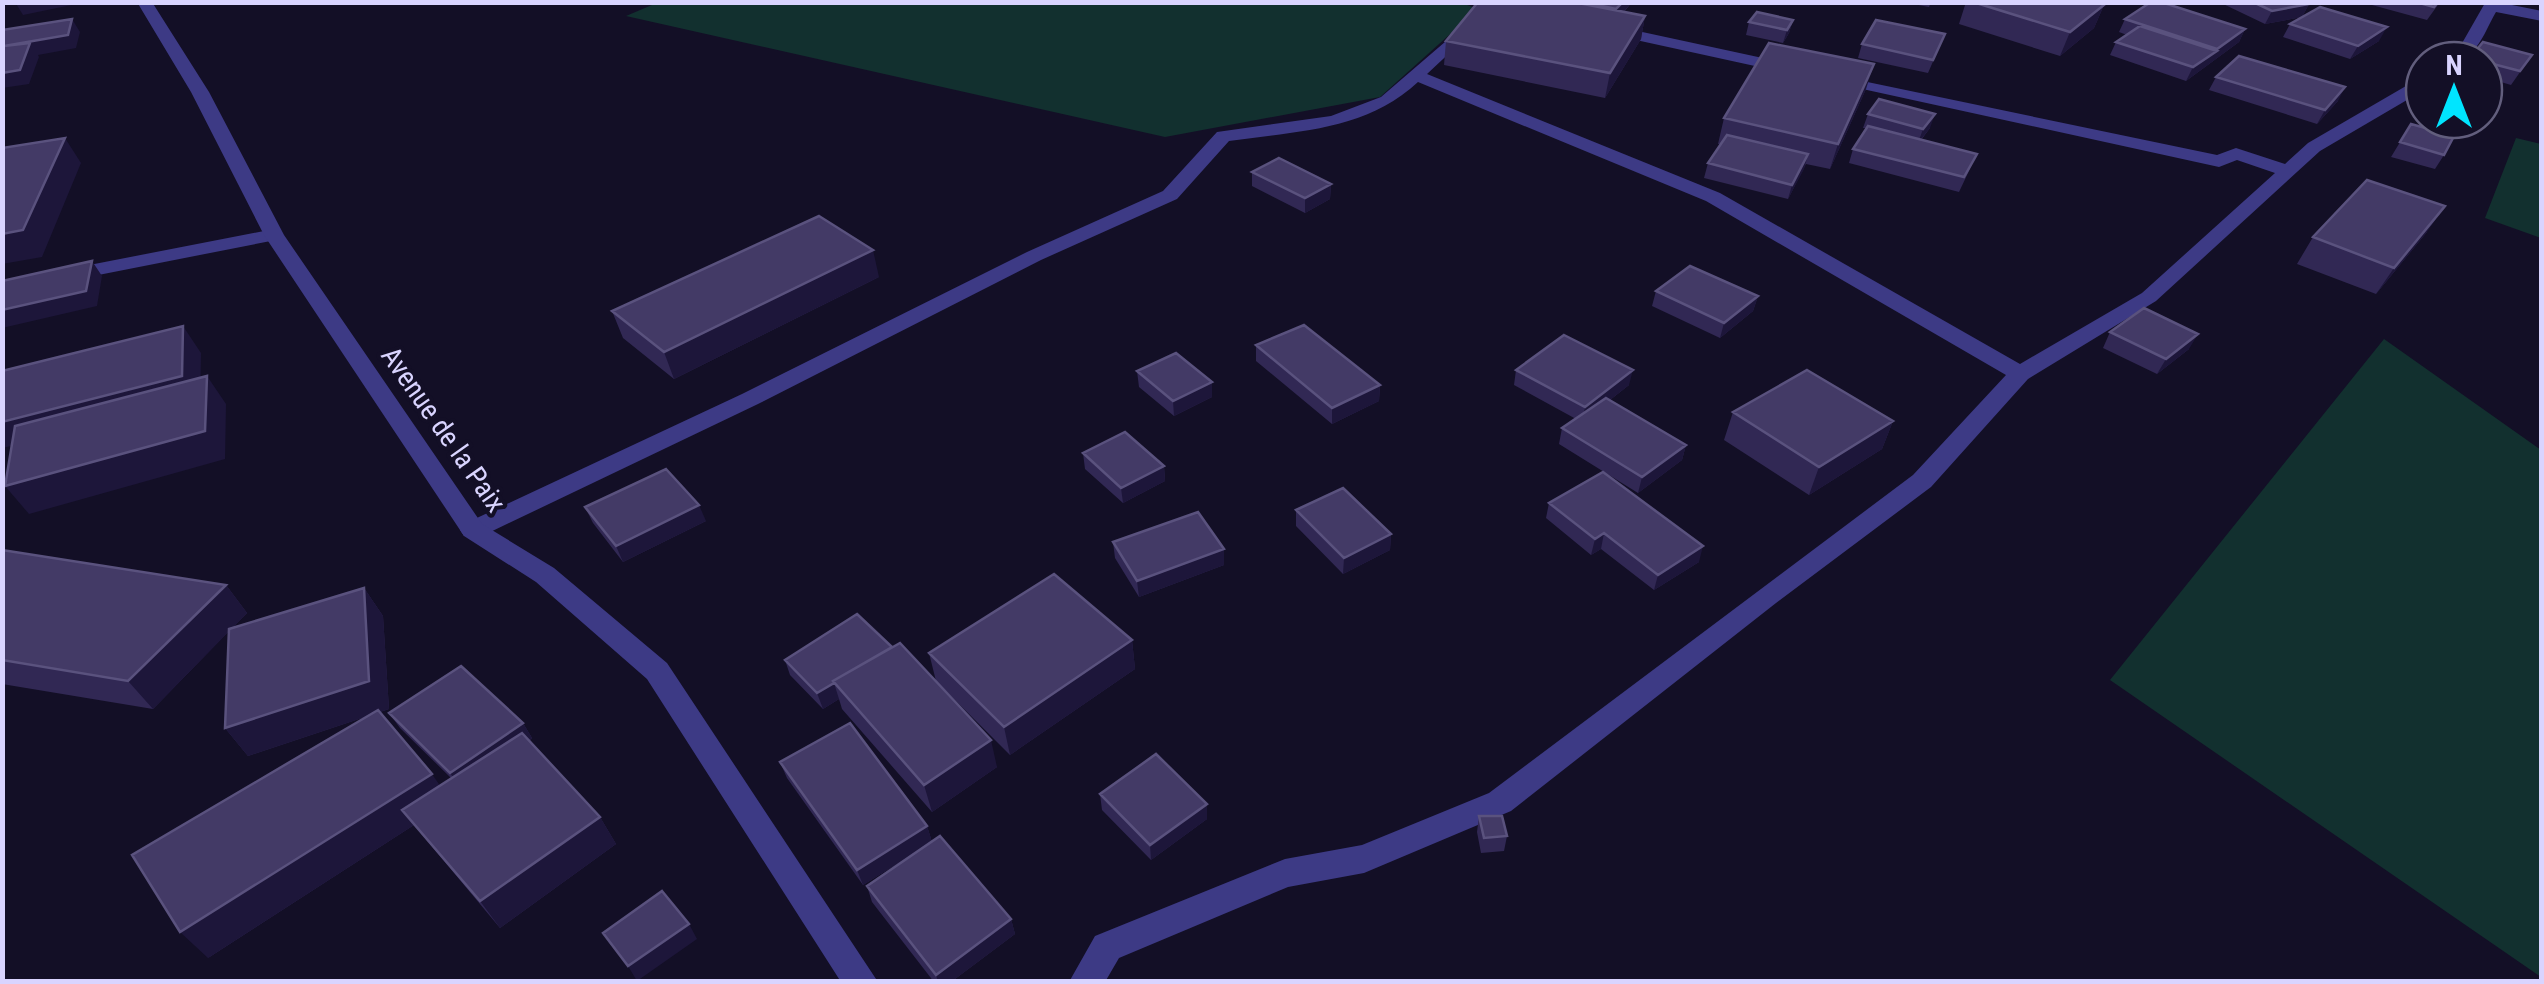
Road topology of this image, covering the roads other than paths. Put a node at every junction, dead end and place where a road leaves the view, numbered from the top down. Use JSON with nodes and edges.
{"nodes":[{"id":1,"x":144,"y":2,"type":"edge"},
{"id":2,"x":2483,"y":4,"type":"edge"},
{"id":3,"x":1478,"y":16,"type":"edge"},
{"id":4,"x":2542,"y":16,"type":"edge"},
{"id":5,"x":1586,"y":24,"type":"edge"},
{"id":6,"x":2471,"y":40,"type":"edge"},
{"id":7,"x":1418,"y":76,"type":"junction"},
{"id":8,"x":2404,"y":95,"type":"edge"},
{"id":9,"x":2285,"y":170,"type":"junction"},
{"id":10,"x":274,"y":235,"type":"junction"},
{"id":11,"x":2,"y":288,"type":"edge"},
{"id":12,"x":2020,"y":374,"type":"junction"},
{"id":13,"x":473,"y":530,"type":"junction"},
{"id":14,"x":862,"y":982,"type":"edge"},
{"id":15,"x":1086,"y":982,"type":"edge"}],
"edges":[{"from":1,"to":10,"type":"street","name":"Avenue de la Paix"},
{"from":2,"to":4,"type":"street"},
{"from":2,"to":6,"type":"street"},
{"from":3,"to":7,"type":"street"},
{"from":5,"to":9,"type":"street"},
{"from":7,"to":12,"type":"street"},
{"from":7,"to":13,"type":"street"},
{"from":8,"to":9,"type":"street"},
{"from":9,"to":12,"type":"street"},
{"from":10,"to":11,"type":"street"},
{"from":10,"to":13,"type":"street","name":"Avenue de la Paix"},
{"from":12,"to":15,"type":"street"},
{"from":13,"to":14,"type":"street","name":"Avenue de la Paix"}]}
